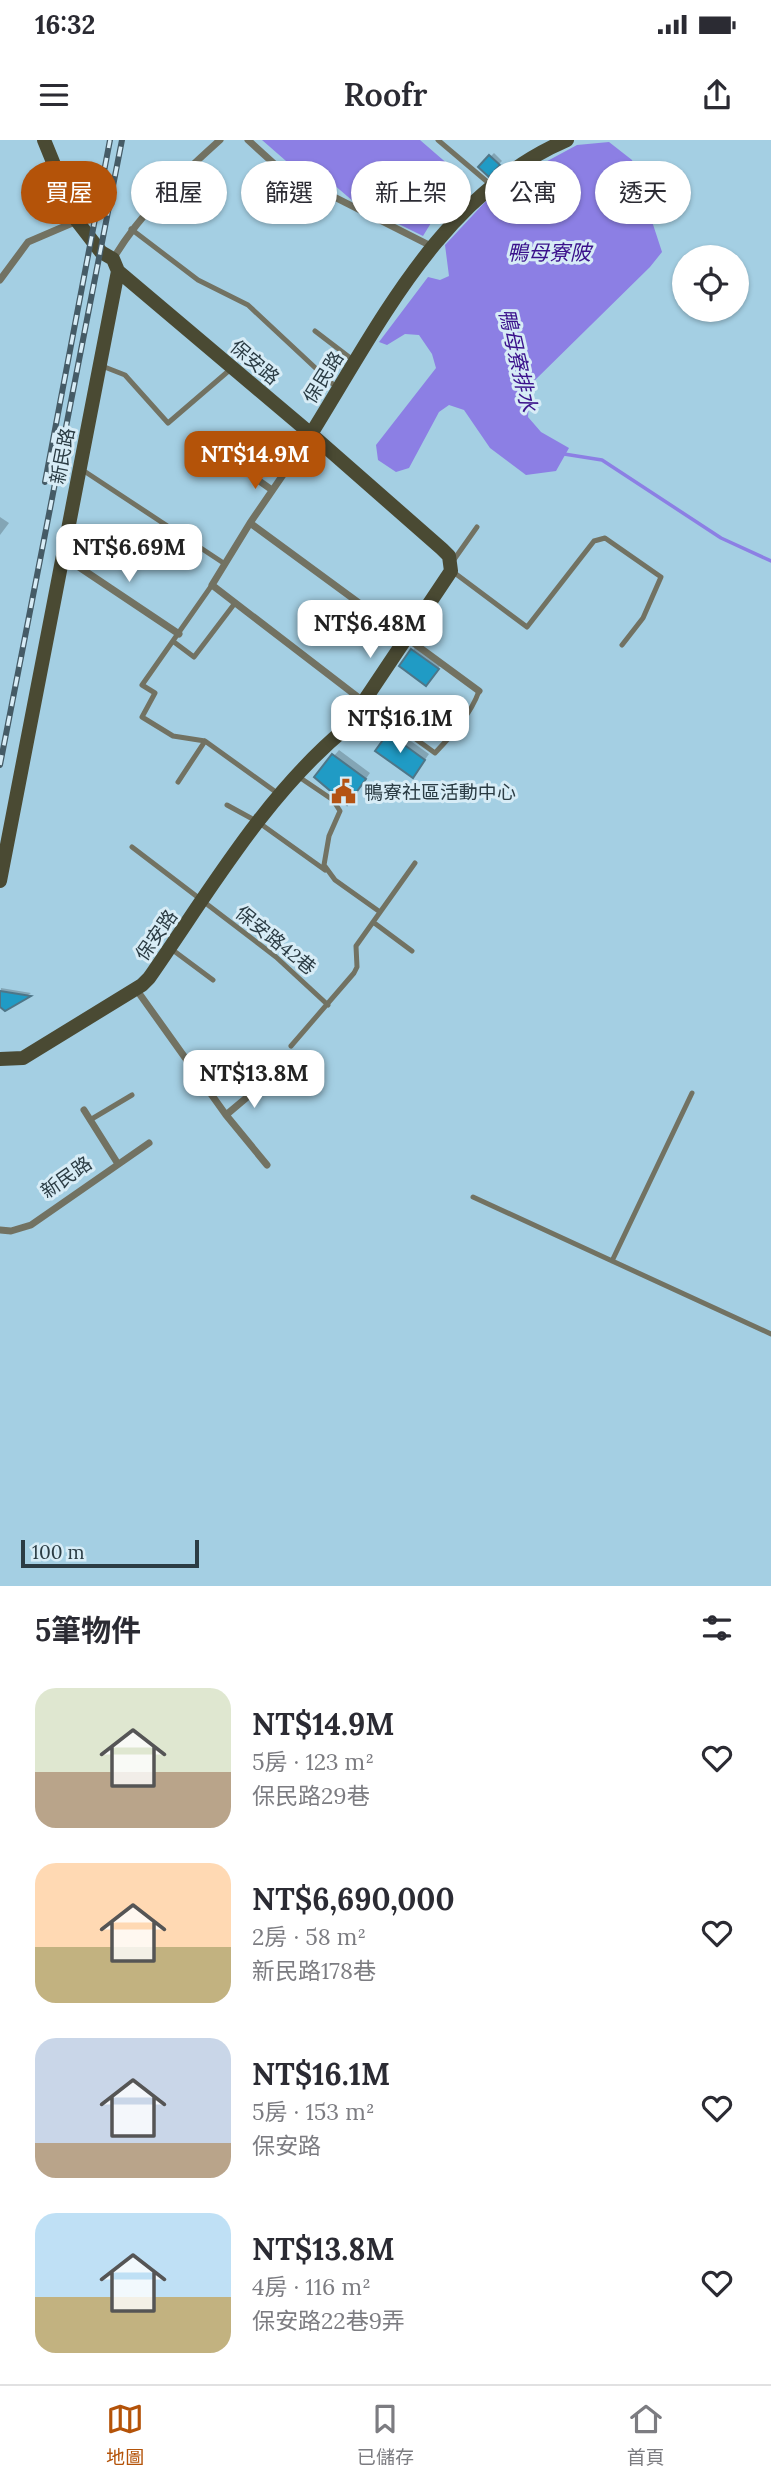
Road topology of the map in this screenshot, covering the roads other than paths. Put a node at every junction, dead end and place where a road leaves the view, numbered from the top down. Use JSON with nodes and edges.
{"nodes":[{"id":1,"x":44,"y":140,"type":"edge"},
{"id":2,"x":220,"y":140,"type":"edge"},
{"id":3,"x":248,"y":140,"type":"edge"},
{"id":4,"x":438,"y":140,"type":"edge"},
{"id":5,"x":567,"y":140,"type":"edge"},
{"id":6,"x":53,"y":161,"type":"edge"},
{"id":7,"x":525,"y":161,"type":"edge"},
{"id":8,"x":485,"y":180,"type":"edge"},
{"id":9,"x":485,"y":191,"type":"edge"},
{"id":10,"x":70,"y":224,"type":"edge"},
{"id":11,"x":79,"y":224,"type":"edge"},
{"id":12,"x":131,"y":229,"type":"junction"},
{"id":13,"x":433,"y":247,"type":"junction"},
{"id":14,"x":115,"y":265,"type":"junction"},
{"id":15,"x":0,"y":280,"type":"edge"},
{"id":16,"x":315,"y":331,"type":"dead end"},
{"id":17,"x":356,"y":361,"type":"junction"},
{"id":18,"x":100,"y":365,"type":"junction"},
{"id":19,"x":232,"y":368,"type":"junction"},
{"id":20,"x":338,"y":390,"type":"junction"},
{"id":21,"x":311,"y":434,"type":"junction"},
{"id":22,"x":196,"y":436,"type":"dead end"},
{"id":23,"x":80,"y":468,"type":"junction"},
{"id":24,"x":272,"y":490,"type":"junction"},
{"id":25,"x":250,"y":523,"type":"junction"},
{"id":26,"x":477,"y":527,"type":"dead end"},
{"id":27,"x":63,"y":556,"type":"junction"},
{"id":28,"x":225,"y":564,"type":"junction"},
{"id":29,"x":451,"y":567,"type":"junction"},
{"id":30,"x":212,"y":585,"type":"junction"},
{"id":31,"x":235,"y":603,"type":"junction"},
{"id":32,"x":179,"y":634,"type":"junction"},
{"id":33,"x":406,"y":638,"type":"junction"},
{"id":34,"x":174,"y":642,"type":"junction"},
{"id":35,"x":622,"y":645,"type":"dead end"},
{"id":36,"x":479,"y":691,"type":"joint"},
{"id":37,"x":363,"y":701,"type":"junction"},
{"id":38,"x":205,"y":741,"type":"junction"},
{"id":39,"x":298,"y":776,"type":"junction"},
{"id":40,"x":178,"y":782,"type":"dead end"},
{"id":41,"x":281,"y":796,"type":"junction"},
{"id":42,"x":227,"y":805,"type":"dead end"},
{"id":43,"x":258,"y":822,"type":"junction"},
{"id":44,"x":132,"y":847,"type":"dead end"},
{"id":45,"x":415,"y":863,"type":"dead end"},
{"id":46,"x":327,"y":872,"type":"junction"},
{"id":47,"x":0,"y":881,"type":"edge"},
{"id":48,"x":203,"y":901,"type":"junction"},
{"id":49,"x":380,"y":912,"type":"junction"},
{"id":50,"x":373,"y":922,"type":"junction"},
{"id":51,"x":170,"y":948,"type":"junction"},
{"id":52,"x":412,"y":951,"type":"dead end"},
{"id":53,"x":213,"y":980,"type":"dead end"},
{"id":54,"x":136,"y":989,"type":"junction"},
{"id":55,"x":328,"y":1005,"type":"junction"},
{"id":56,"x":292,"y":1046,"type":"dead end"},
{"id":57,"x":0,"y":1059,"type":"edge"},
{"id":58,"x":264,"y":1083,"type":"dead end"},
{"id":59,"x":692,"y":1093,"type":"dead end"},
{"id":60,"x":132,"y":1095,"type":"dead end"},
{"id":61,"x":83,"y":1110,"type":"dead end"},
{"id":62,"x":226,"y":1115,"type":"junction"},
{"id":63,"x":90,"y":1120,"type":"junction"},
{"id":64,"x":149,"y":1143,"type":"dead end"},
{"id":65,"x":118,"y":1164,"type":"junction"},
{"id":66,"x":267,"y":1165,"type":"dead end"},
{"id":67,"x":473,"y":1197,"type":"dead end"},
{"id":68,"x":0,"y":1230,"type":"edge"},
{"id":69,"x":612,"y":1261,"type":"junction"},
{"id":70,"x":771,"y":1334,"type":"edge"}],
"edges":[{"from":1,"to":6,"type":"street"},
{"from":2,"to":12,"type":"street"},
{"from":3,"to":13,"type":"street"},
{"from":4,"to":8,"type":"lane"},
{"from":5,"to":7,"type":"street","name":"保民路"},
{"from":9,"to":13,"type":"street","name":"保民路"},
{"from":10,"to":15,"type":"street"},
{"from":11,"to":14,"type":"street"},
{"from":12,"to":14,"type":"street"},
{"from":12,"to":20,"type":"lane"},
{"from":13,"to":17,"type":"street","name":"保民路"},
{"from":14,"to":18,"type":"street","name":"新民路"},
{"from":14,"to":19,"type":"street","name":"保安路"},
{"from":16,"to":17,"type":"lane"},
{"from":17,"to":20,"type":"street","name":"保民路"},
{"from":18,"to":19,"type":"lane"},
{"from":18,"to":23,"type":"street","name":"新民路"},
{"from":19,"to":21,"type":"street","name":"保安路"},
{"from":20,"to":21,"type":"street","name":"保民路"},
{"from":21,"to":24,"type":"street","name":"保民路"},
{"from":21,"to":29,"type":"street","name":"保安路"},
{"from":22,"to":24,"type":"street"},
{"from":23,"to":27,"type":"street","name":"新民路"},
{"from":23,"to":28,"type":"lane"},
{"from":24,"to":25,"type":"street","name":"保民路"},
{"from":25,"to":28,"type":"street","name":"保民路"},
{"from":25,"to":33,"type":"street"},
{"from":26,"to":29,"type":"lane"},
{"from":27,"to":32,"type":"street"},
{"from":27,"to":47,"type":"street","name":"新民路"},
{"from":28,"to":30,"type":"street"},
{"from":29,"to":33,"type":"street","name":"保安路"},
{"from":29,"to":35,"type":"lane","name":"保安路"},
{"from":30,"to":31,"type":"street"},
{"from":30,"to":32,"type":"lane"},
{"from":31,"to":34,"type":"lane"},
{"from":31,"to":37,"type":"street"},
{"from":32,"to":34,"type":"lane"},
{"from":33,"to":36,"type":"street"},
{"from":33,"to":37,"type":"street","name":"保安路"},
{"from":34,"to":38,"type":"lane"},
{"from":36,"to":37,"type":"lane"},
{"from":37,"to":39,"type":"street","name":"保安路"},
{"from":38,"to":40,"type":"lane"},
{"from":38,"to":41,"type":"lane"},
{"from":39,"to":41,"type":"street","name":"保安路"},
{"from":39,"to":46,"type":"lane"},
{"from":41,"to":43,"type":"street","name":"保安路"},
{"from":42,"to":43,"type":"lane"},
{"from":43,"to":46,"type":"lane"},
{"from":43,"to":48,"type":"street","name":"保安路"},
{"from":44,"to":48,"type":"lane","name":"保安路42巷"},
{"from":45,"to":49,"type":"lane"},
{"from":46,"to":49,"type":"lane"},
{"from":48,"to":51,"type":"street","name":"保安路"},
{"from":48,"to":55,"type":"lane","name":"保安路42巷"},
{"from":49,"to":50,"type":"lane"},
{"from":50,"to":52,"type":"lane"},
{"from":50,"to":55,"type":"lane"},
{"from":51,"to":53,"type":"lane"},
{"from":51,"to":54,"type":"street","name":"保安路"},
{"from":54,"to":57,"type":"street","name":"保安路"},
{"from":54,"to":62,"type":"street"},
{"from":55,"to":56,"type":"lane"},
{"from":58,"to":62,"type":"street"},
{"from":59,"to":69,"type":"lane"},
{"from":60,"to":63,"type":"lane"},
{"from":61,"to":63,"type":"street"},
{"from":62,"to":66,"type":"street"},
{"from":63,"to":65,"type":"street"},
{"from":64,"to":65,"type":"street","name":"新民路"},
{"from":65,"to":68,"type":"street","name":"新民路"},
{"from":67,"to":69,"type":"lane"},
{"from":69,"to":70,"type":"lane"}]}
